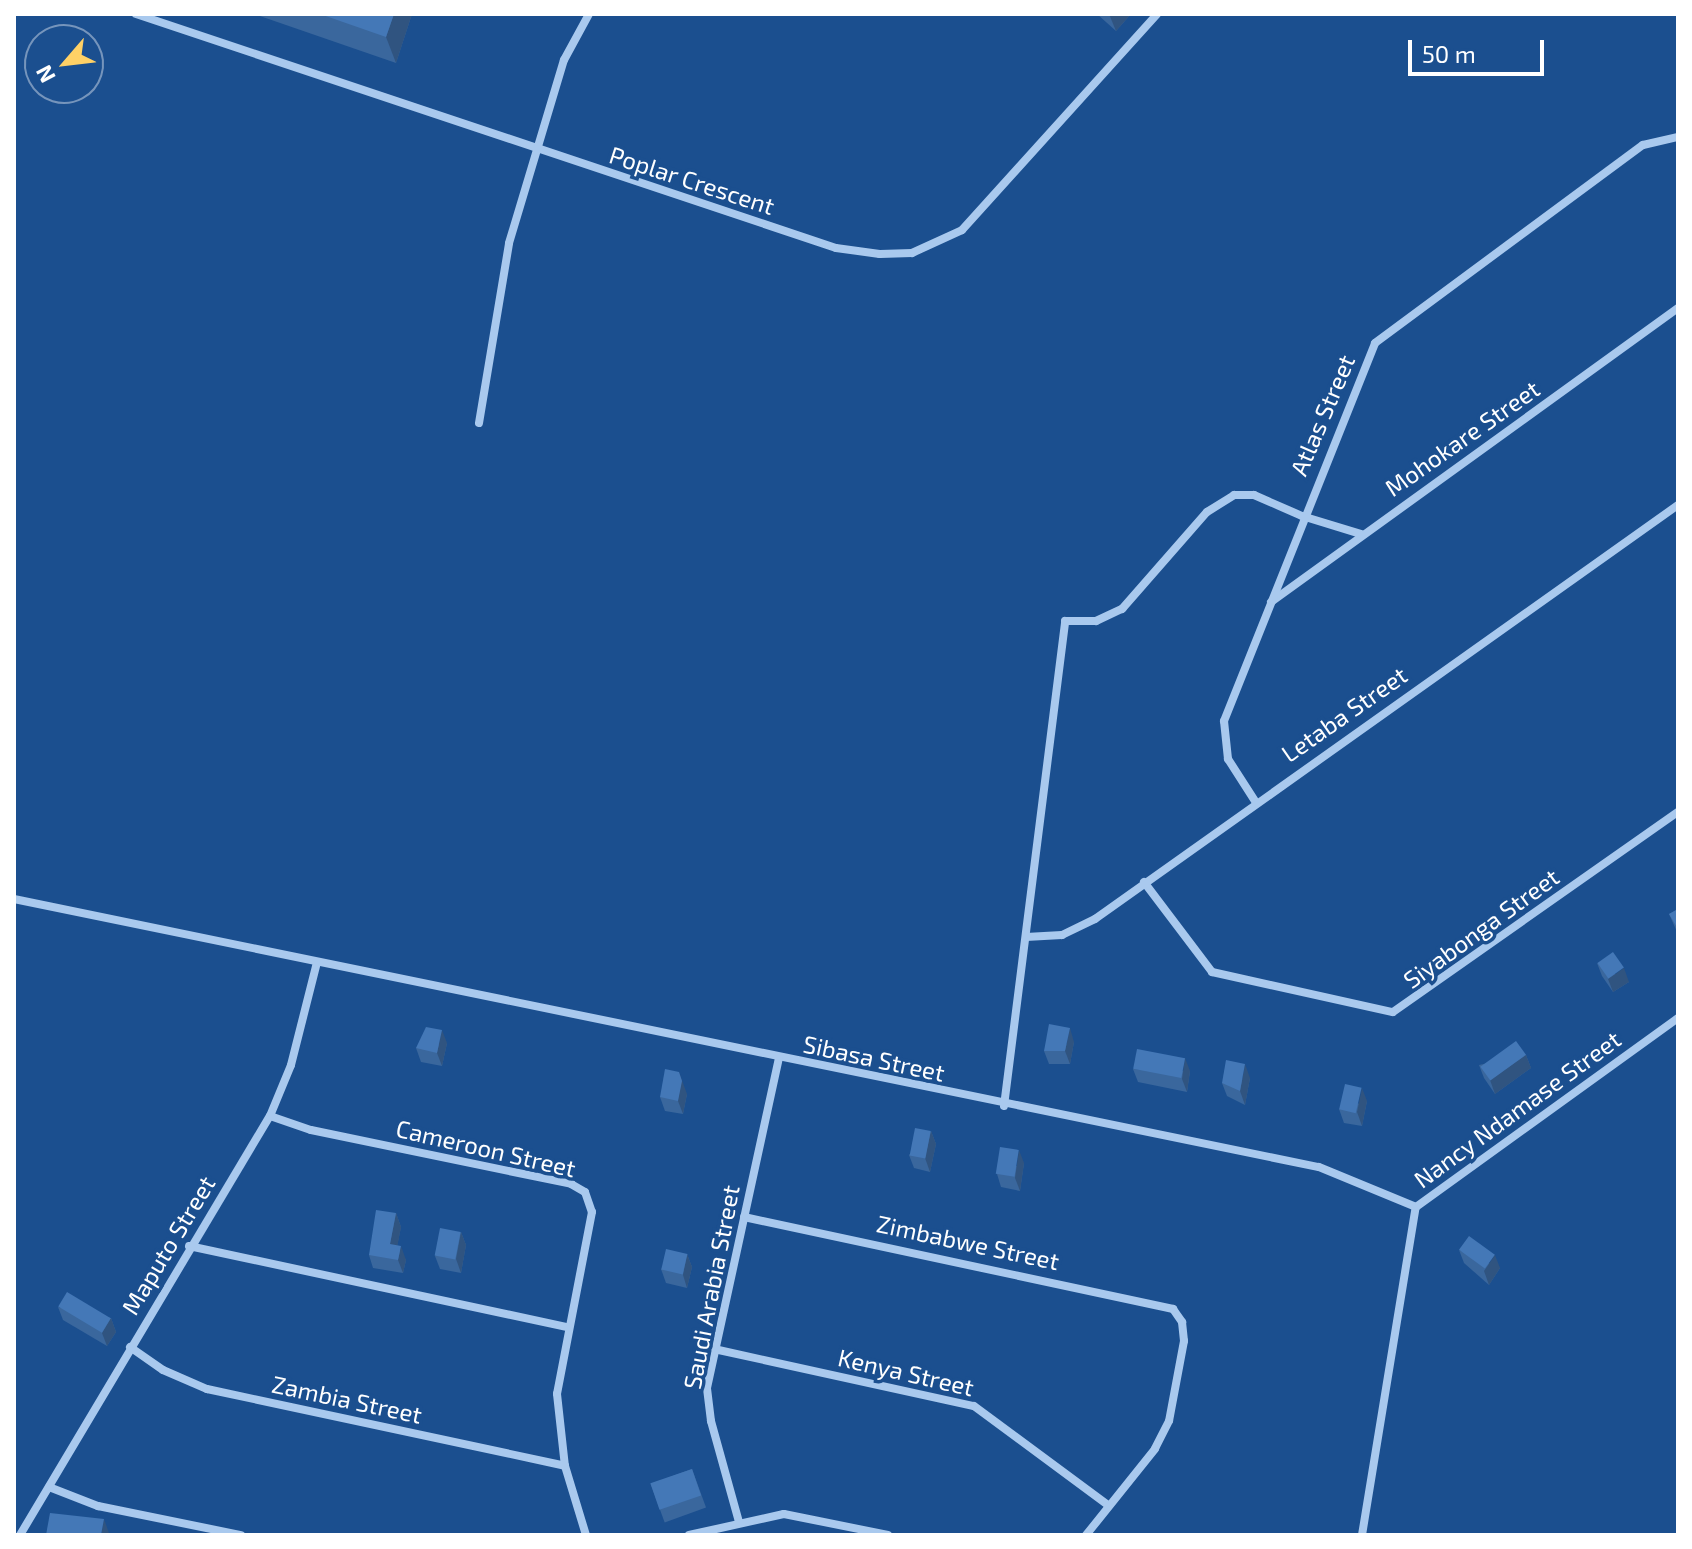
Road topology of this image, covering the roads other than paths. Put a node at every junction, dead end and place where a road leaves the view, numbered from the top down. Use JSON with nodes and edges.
{"nodes":[{"id":1,"x":136,"y":14,"type":"edge"},
{"id":2,"x":589,"y":14,"type":"edge"},
{"id":3,"x":1157,"y":14,"type":"edge"},
{"id":4,"x":1678,"y":137,"type":"edge"},
{"id":5,"x":534,"y":149,"type":"junction"},
{"id":6,"x":1678,"y":308,"type":"edge"},
{"id":7,"x":479,"y":423,"type":"dead end"},
{"id":8,"x":1678,"y":505,"type":"edge"},
{"id":9,"x":1302,"y":516,"type":"junction"},
{"id":10,"x":1361,"y":534,"type":"junction"},
{"id":11,"x":1271,"y":602,"type":"junction"},
{"id":12,"x":1255,"y":801,"type":"junction"},
{"id":13,"x":1678,"y":812,"type":"edge"},
{"id":14,"x":1144,"y":882,"type":"junction"},
{"id":15,"x":14,"y":899,"type":"edge"},
{"id":16,"x":1026,"y":937,"type":"junction"},
{"id":17,"x":317,"y":962,"type":"junction"},
{"id":18,"x":1678,"y":1018,"type":"edge"},
{"id":19,"x":779,"y":1058,"type":"junction"},
{"id":20,"x":1004,"y":1106,"type":"junction"},
{"id":21,"x":270,"y":1116,"type":"junction"},
{"id":22,"x":1416,"y":1207,"type":"junction"},
{"id":23,"x":744,"y":1217,"type":"junction"},
{"id":24,"x":189,"y":1246,"type":"junction"},
{"id":25,"x":568,"y":1327,"type":"junction"},
{"id":26,"x":130,"y":1347,"type":"junction"},
{"id":27,"x":714,"y":1349,"type":"junction"},
{"id":28,"x":565,"y":1466,"type":"junction"},
{"id":29,"x":49,"y":1487,"type":"junction"},
{"id":30,"x":1108,"y":1505,"type":"junction"},
{"id":31,"x":739,"y":1522,"type":"junction"},
{"id":32,"x":20,"y":1535,"type":"edge"},
{"id":33,"x":241,"y":1535,"type":"edge"},
{"id":34,"x":586,"y":1535,"type":"edge"},
{"id":35,"x":689,"y":1535,"type":"edge"},
{"id":36,"x":888,"y":1535,"type":"edge"},
{"id":37,"x":1086,"y":1535,"type":"edge"},
{"id":38,"x":1362,"y":1535,"type":"edge"}],
"edges":[{"from":1,"to":5,"type":"street","name":"Poplar Crescent"},
{"from":2,"to":5,"type":"street"},
{"from":3,"to":5,"type":"street","name":"Poplar Crescent"},
{"from":4,"to":9,"type":"street","name":"Atlas Street"},
{"from":5,"to":7,"type":"street"},
{"from":6,"to":10,"type":"street","name":"Mohokare Street"},
{"from":8,"to":12,"type":"street","name":"Letaba Street"},
{"from":9,"to":10,"type":"street"},
{"from":9,"to":11,"type":"street","name":"Atlas Street"},
{"from":9,"to":16,"type":"street"},
{"from":10,"to":11,"type":"street","name":"Mohokare Street"},
{"from":11,"to":12,"type":"street","name":"Atlas Street"},
{"from":12,"to":14,"type":"street","name":"Letaba Street"},
{"from":13,"to":14,"type":"street","name":"Siyabonga Street"},
{"from":14,"to":16,"type":"street","name":"Letaba Street"},
{"from":15,"to":17,"type":"street","name":"Sibasa Street"},
{"from":16,"to":20,"type":"street"},
{"from":17,"to":19,"type":"street","name":"Sibasa Street"},
{"from":17,"to":21,"type":"street","name":"Maputo Street"},
{"from":18,"to":22,"type":"street","name":"Nancy Ndamase Street"},
{"from":19,"to":20,"type":"street","name":"Sibasa Street"},
{"from":19,"to":23,"type":"street","name":"Saudi Arabia Street"},
{"from":20,"to":22,"type":"street","name":"Sibasa Street"},
{"from":21,"to":24,"type":"street","name":"Maputo Street"},
{"from":21,"to":25,"type":"street","name":"Cameroon Street"},
{"from":22,"to":38,"type":"street","name":"Nancy Ndamase Street"},
{"from":23,"to":27,"type":"street","name":"Saudi Arabia Street"},
{"from":23,"to":30,"type":"street","name":"Zimbabwe Street"},
{"from":24,"to":25,"type":"street"},
{"from":24,"to":26,"type":"street","name":"Maputo Street"},
{"from":25,"to":28,"type":"street","name":"Cameroon Street"},
{"from":26,"to":28,"type":"street","name":"Zambia Street"},
{"from":26,"to":29,"type":"street","name":"Maputo Street"},
{"from":27,"to":30,"type":"street","name":"Kenya Street"},
{"from":27,"to":31,"type":"street","name":"Saudi Arabia Street"},
{"from":28,"to":34,"type":"street","name":"Cameroon Street"},
{"from":29,"to":32,"type":"street","name":"Maputo Street"},
{"from":29,"to":33,"type":"street"},
{"from":30,"to":37,"type":"street"},
{"from":31,"to":35,"type":"street"},
{"from":31,"to":36,"type":"street"}]}
